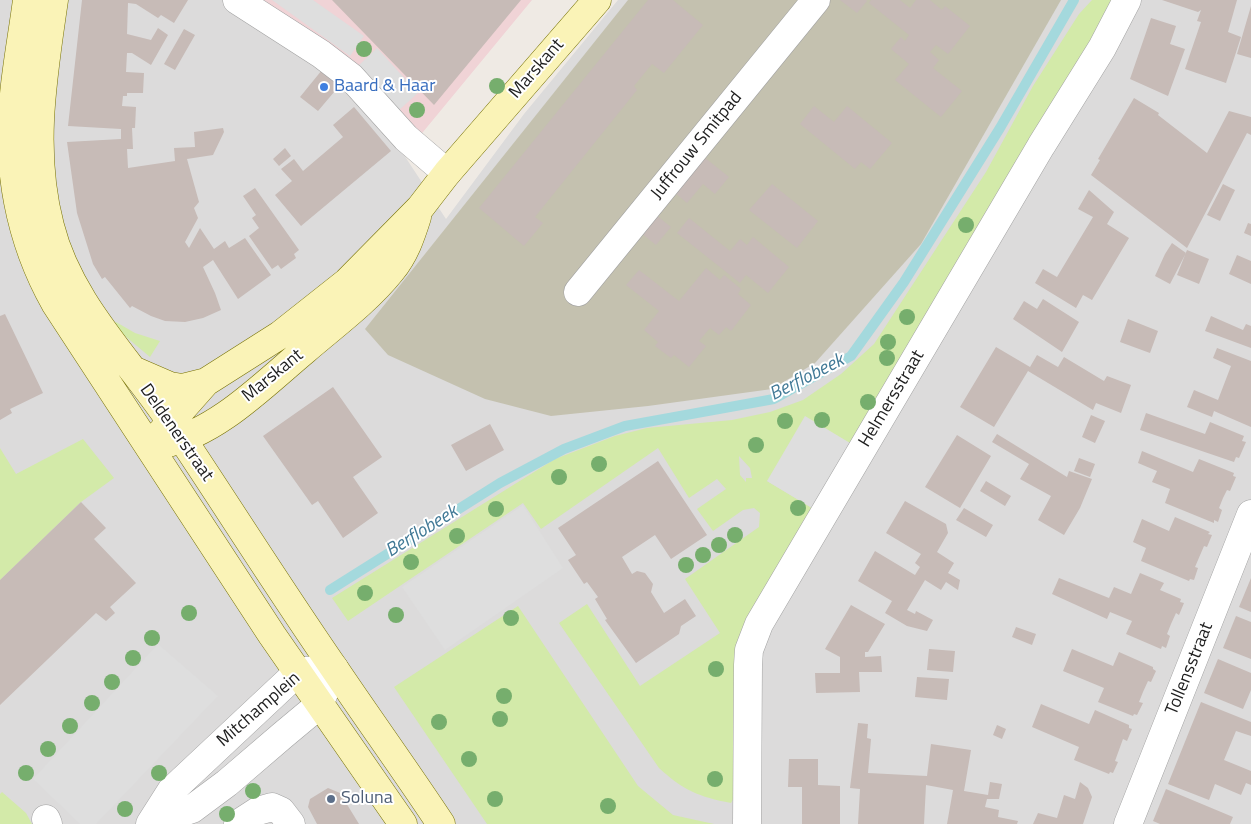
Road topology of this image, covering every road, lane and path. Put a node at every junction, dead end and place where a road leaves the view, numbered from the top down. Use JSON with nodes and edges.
{"nodes":[{"id":1,"x":27,"y":0,"type":"edge"},
{"id":2,"x":54,"y":0,"type":"edge"},
{"id":3,"x":237,"y":0,"type":"edge"},
{"id":4,"x":597,"y":0,"type":"edge"},
{"id":5,"x":816,"y":0,"type":"edge"},
{"id":6,"x":1127,"y":0,"type":"edge"},
{"id":7,"x":6,"y":162,"type":"edge"},
{"id":8,"x":447,"y":173,"type":"junction"},
{"id":9,"x":420,"y":208,"type":"junction"},
{"id":10,"x":578,"y":292,"type":"dead end"},
{"id":11,"x":132,"y":370,"type":"junction"},
{"id":12,"x":206,"y":382,"type":"junction"},
{"id":13,"x":176,"y":430,"type":"junction"},
{"id":14,"x":151,"y":447,"type":"junction"},
{"id":15,"x":1251,"y":514,"type":"edge"},
{"id":16,"x":334,"y":668,"type":"junction"},
{"id":17,"x":298,"y":672,"type":"junction"},
{"id":18,"x":319,"y":704,"type":"junction"},
{"id":19,"x":150,"y":824,"type":"edge"},
{"id":20,"x":238,"y":824,"type":"edge"},
{"id":21,"x":292,"y":824,"type":"edge"},
{"id":22,"x":403,"y":824,"type":"edge"},
{"id":23,"x":441,"y":824,"type":"edge"},
{"id":24,"x":747,"y":824,"type":"edge"},
{"id":25,"x":1128,"y":824,"type":"edge"}],
"edges":[{"from":1,"to":7,"type":"main road","name":"Deldenerstraat"},
{"from":2,"to":11,"type":"main road","name":"Deldenerstraat"},
{"from":3,"to":8,"type":"street"},
{"from":4,"to":8,"type":"main road","name":"Marskant"},
{"from":5,"to":10,"type":"street","name":"Juffrouw Smitpad"},
{"from":6,"to":24,"type":"street","name":"Helmersstraat"},
{"from":7,"to":14,"type":"main road","name":"Deldenerstraat"},
{"from":8,"to":9,"type":"main road","name":"Marskant"},
{"from":9,"to":12,"type":"main road","name":"Marskant"},
{"from":9,"to":13,"type":"main road","name":"Marskant"},
{"from":11,"to":12,"type":"main road","name":"Marskant"},
{"from":11,"to":13,"type":"main road","name":"Deldenerstraat"},
{"from":12,"to":13,"type":"main road","name":"Marskant"},
{"from":13,"to":14,"type":"main road","name":"Marskant"},
{"from":13,"to":16,"type":"main road","name":"Deldenerstraat"},
{"from":14,"to":17,"type":"main road","name":"Deldenerstraat"},
{"from":15,"to":25,"type":"street","name":"Tollensstraat"},
{"from":16,"to":17,"type":"street","name":"Mitchamplein"},
{"from":16,"to":18,"type":"street","name":"Mitchamplein"},
{"from":16,"to":23,"type":"main road","name":"Deldenerstraat"},
{"from":17,"to":18,"type":"main road","name":"Deldenerstraat"},
{"from":17,"to":19,"type":"street","name":"Mitchamplein"},
{"from":18,"to":19,"type":"street","name":"Mitchamplein"},
{"from":18,"to":22,"type":"main road","name":"Deldenerstraat"},
{"from":20,"to":21,"type":"street"}]}
